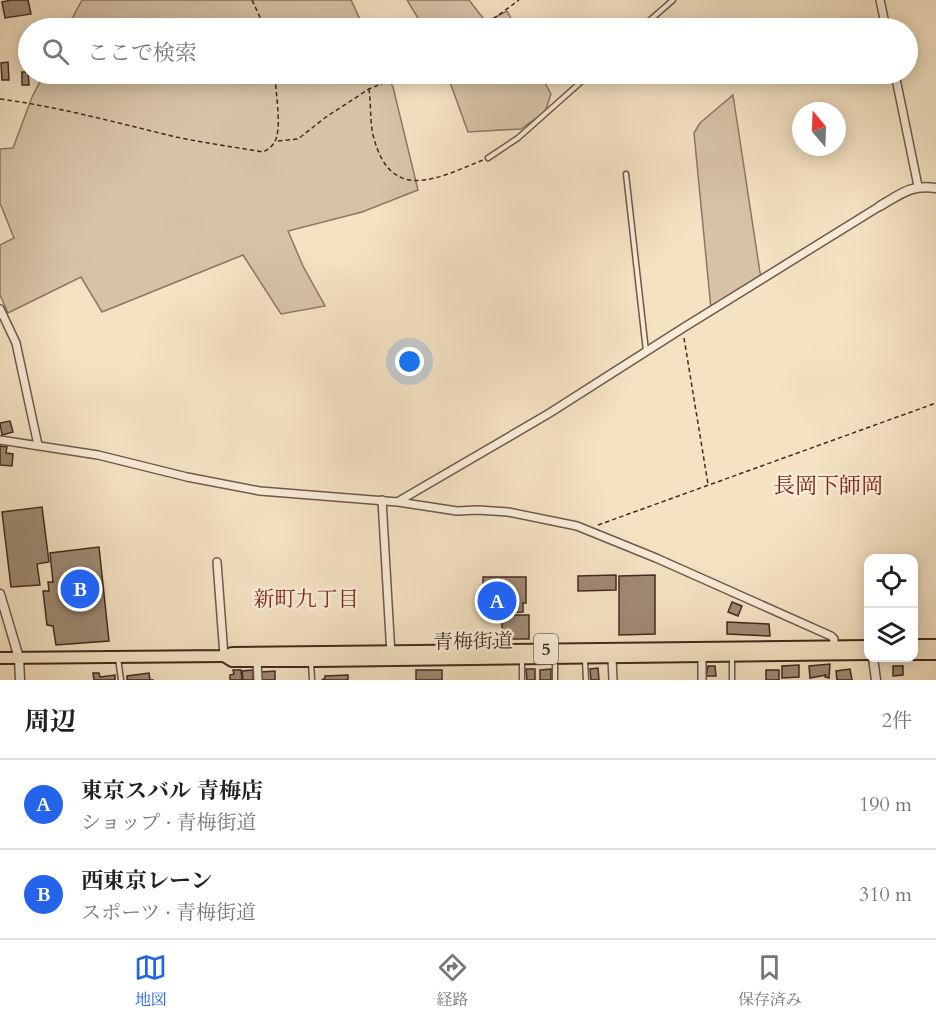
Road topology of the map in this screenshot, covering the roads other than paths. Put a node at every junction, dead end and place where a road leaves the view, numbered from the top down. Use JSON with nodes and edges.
{"nodes":[{"id":1,"x":672,"y":0,"type":"edge"},
{"id":2,"x":880,"y":0,"type":"edge"},
{"id":3,"x":651,"y":18,"type":"edge"},
{"id":4,"x":884,"y":18,"type":"edge"},
{"id":5,"x":579,"y":84,"type":"edge"},
{"id":6,"x":897,"y":84,"type":"edge"},
{"id":7,"x":488,"y":158,"type":"road end"},
{"id":8,"x":626,"y":174,"type":"dead end"},
{"id":9,"x":918,"y":186,"type":"junction"},
{"id":10,"x":936,"y":188,"type":"edge"},
{"id":11,"x":880,"y":206,"type":"joint"},
{"id":12,"x":0,"y":309,"type":"edge"},
{"id":13,"x":646,"y":352,"type":"junction"},
{"id":14,"x":0,"y":440,"type":"edge"},
{"id":15,"x":38,"y":445,"type":"junction"},
{"id":16,"x":382,"y":500,"type":"junction"},
{"id":17,"x":398,"y":502,"type":"junction"},
{"id":18,"x":217,"y":562,"type":"dead end"},
{"id":19,"x":0,"y":594,"type":"edge"},
{"id":20,"x":918,"y":645,"type":"edge"},
{"id":21,"x":936,"y":645,"type":"edge"},
{"id":22,"x":864,"y":647,"type":"edge"},
{"id":23,"x":834,"y":651,"type":"junction"},
{"id":24,"x":864,"y":654,"type":"edge"},
{"id":25,"x":918,"y":654,"type":"edge"},
{"id":26,"x":936,"y":654,"type":"edge"},
{"id":27,"x":224,"y":656,"type":"junction"},
{"id":28,"x":391,"y":656,"type":"junction"},
{"id":29,"x":118,"y":657,"type":"junction"},
{"id":30,"x":702,"y":657,"type":"junction"},
{"id":31,"x":732,"y":657,"type":"junction"},
{"id":32,"x":0,"y":658,"type":"edge"},
{"id":33,"x":19,"y":658,"type":"junction"},
{"id":34,"x":555,"y":658,"type":"junction"},
{"id":35,"x":585,"y":658,"type":"junction"},
{"id":36,"x":612,"y":658,"type":"junction"},
{"id":37,"x":522,"y":659,"type":"junction"},
{"id":38,"x":257,"y":661,"type":"junction"},
{"id":39,"x":311,"y":661,"type":"junction"},
{"id":40,"x":874,"y":662,"type":"edge"},
{"id":41,"x":20,"y":680,"type":"edge"},
{"id":42,"x":121,"y":680,"type":"edge"},
{"id":43,"x":258,"y":680,"type":"edge"},
{"id":44,"x":312,"y":680,"type":"edge"},
{"id":45,"x":522,"y":680,"type":"edge"},
{"id":46,"x":555,"y":680,"type":"edge"},
{"id":47,"x":586,"y":680,"type":"edge"},
{"id":48,"x":613,"y":680,"type":"edge"},
{"id":49,"x":702,"y":680,"type":"edge"},
{"id":50,"x":732,"y":680,"type":"edge"},
{"id":51,"x":876,"y":680,"type":"edge"}],
"edges":[{"from":1,"to":3,"type":"lane"},
{"from":2,"to":4,"type":"street"},
{"from":5,"to":7,"type":"lane"},
{"from":6,"to":9,"type":"street"},
{"from":8,"to":13,"type":"lane"},
{"from":9,"to":10,"type":"street"},
{"from":9,"to":11,"type":"street"},
{"from":11,"to":13,"type":"street"},
{"from":12,"to":15,"type":"street"},
{"from":13,"to":17,"type":"street"},
{"from":14,"to":15,"type":"street"},
{"from":15,"to":16,"type":"street"},
{"from":16,"to":17,"type":"street"},
{"from":16,"to":28,"type":"street"},
{"from":17,"to":23,"type":"street"},
{"from":18,"to":27,"type":"street"},
{"from":19,"to":33,"type":"street"},
{"from":20,"to":21,"type":"main road"},
{"from":22,"to":23,"type":"main road","name":"青梅街道","number":"5"},
{"from":23,"to":24,"type":"main road","name":"青梅街道","number":"5"},
{"from":23,"to":28,"type":"main road","name":"青梅街道","number":"5"},
{"from":23,"to":31,"type":"main road","name":"青梅街道","number":"5"},
{"from":25,"to":26,"type":"main road"},
{"from":27,"to":28,"type":"main road","name":"青梅街道","number":"5"},
{"from":27,"to":29,"type":"main road","name":"青梅街道","number":"5"},
{"from":27,"to":38,"type":"main road","name":"青梅街道","number":"5"},
{"from":28,"to":37,"type":"main road","name":"青梅街道","number":"5"},
{"from":28,"to":39,"type":"main road","name":"青梅街道","number":"5"},
{"from":29,"to":33,"type":"main road","name":"青梅街道","number":"5"},
{"from":29,"to":42,"type":"lane"},
{"from":30,"to":31,"type":"main road","name":"青梅街道","number":"5"},
{"from":30,"to":36,"type":"main road","name":"青梅街道","number":"5"},
{"from":30,"to":49,"type":"street"},
{"from":31,"to":50,"type":"lane"},
{"from":32,"to":33,"type":"main road","name":"青梅街道","number":"5"},
{"from":33,"to":41,"type":"street"},
{"from":34,"to":35,"type":"main road","name":"青梅街道","number":"5"},
{"from":34,"to":37,"type":"main road","name":"青梅街道","number":"5"},
{"from":34,"to":46,"type":"lane"},
{"from":35,"to":36,"type":"main road","name":"青梅街道","number":"5"},
{"from":35,"to":47,"type":"lane"},
{"from":36,"to":48,"type":"street"},
{"from":37,"to":45,"type":"lane"},
{"from":38,"to":39,"type":"main road","name":"青梅街道","number":"5"},
{"from":38,"to":43,"type":"street"},
{"from":39,"to":44,"type":"lane"},
{"from":40,"to":51,"type":"street"}]}
